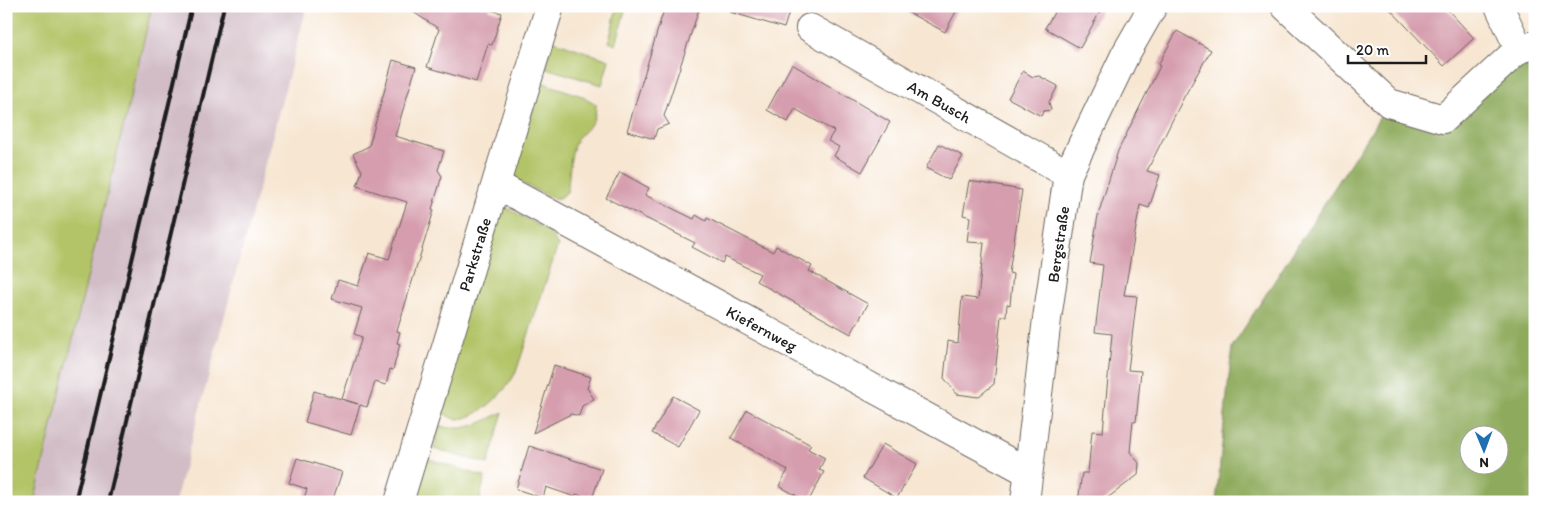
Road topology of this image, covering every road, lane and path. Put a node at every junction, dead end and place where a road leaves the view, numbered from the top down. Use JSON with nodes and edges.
{"nodes":[{"id":1,"x":550,"y":6,"type":"edge"},
{"id":2,"x":1153,"y":6,"type":"edge"},
{"id":3,"x":1285,"y":6,"type":"edge"},
{"id":4,"x":1499,"y":6,"type":"edge"},
{"id":5,"x":810,"y":28,"type":"dead end"},
{"id":6,"x":1527,"y":47,"type":"edge"},
{"id":7,"x":1068,"y":174,"type":"junction"},
{"id":8,"x":497,"y":185,"type":"junction"},
{"id":9,"x":1028,"y":472,"type":"junction"},
{"id":10,"x":399,"y":502,"type":"edge"},
{"id":11,"x":1024,"y":502,"type":"edge"}],
"edges":[{"from":1,"to":8,"type":"street","name":"Parkstraße"},
{"from":2,"to":7,"type":"street","name":"Bergstraße"},
{"from":3,"to":6,"type":"street"},
{"from":4,"to":6,"type":"street"},
{"from":5,"to":7,"type":"street","name":"Am Busch"},
{"from":7,"to":9,"type":"street","name":"Bergstraße"},
{"from":8,"to":9,"type":"street","name":"Kiefernweg"},
{"from":8,"to":10,"type":"street","name":"Parkstraße"},
{"from":9,"to":11,"type":"street","name":"Bergstraße"}]}
